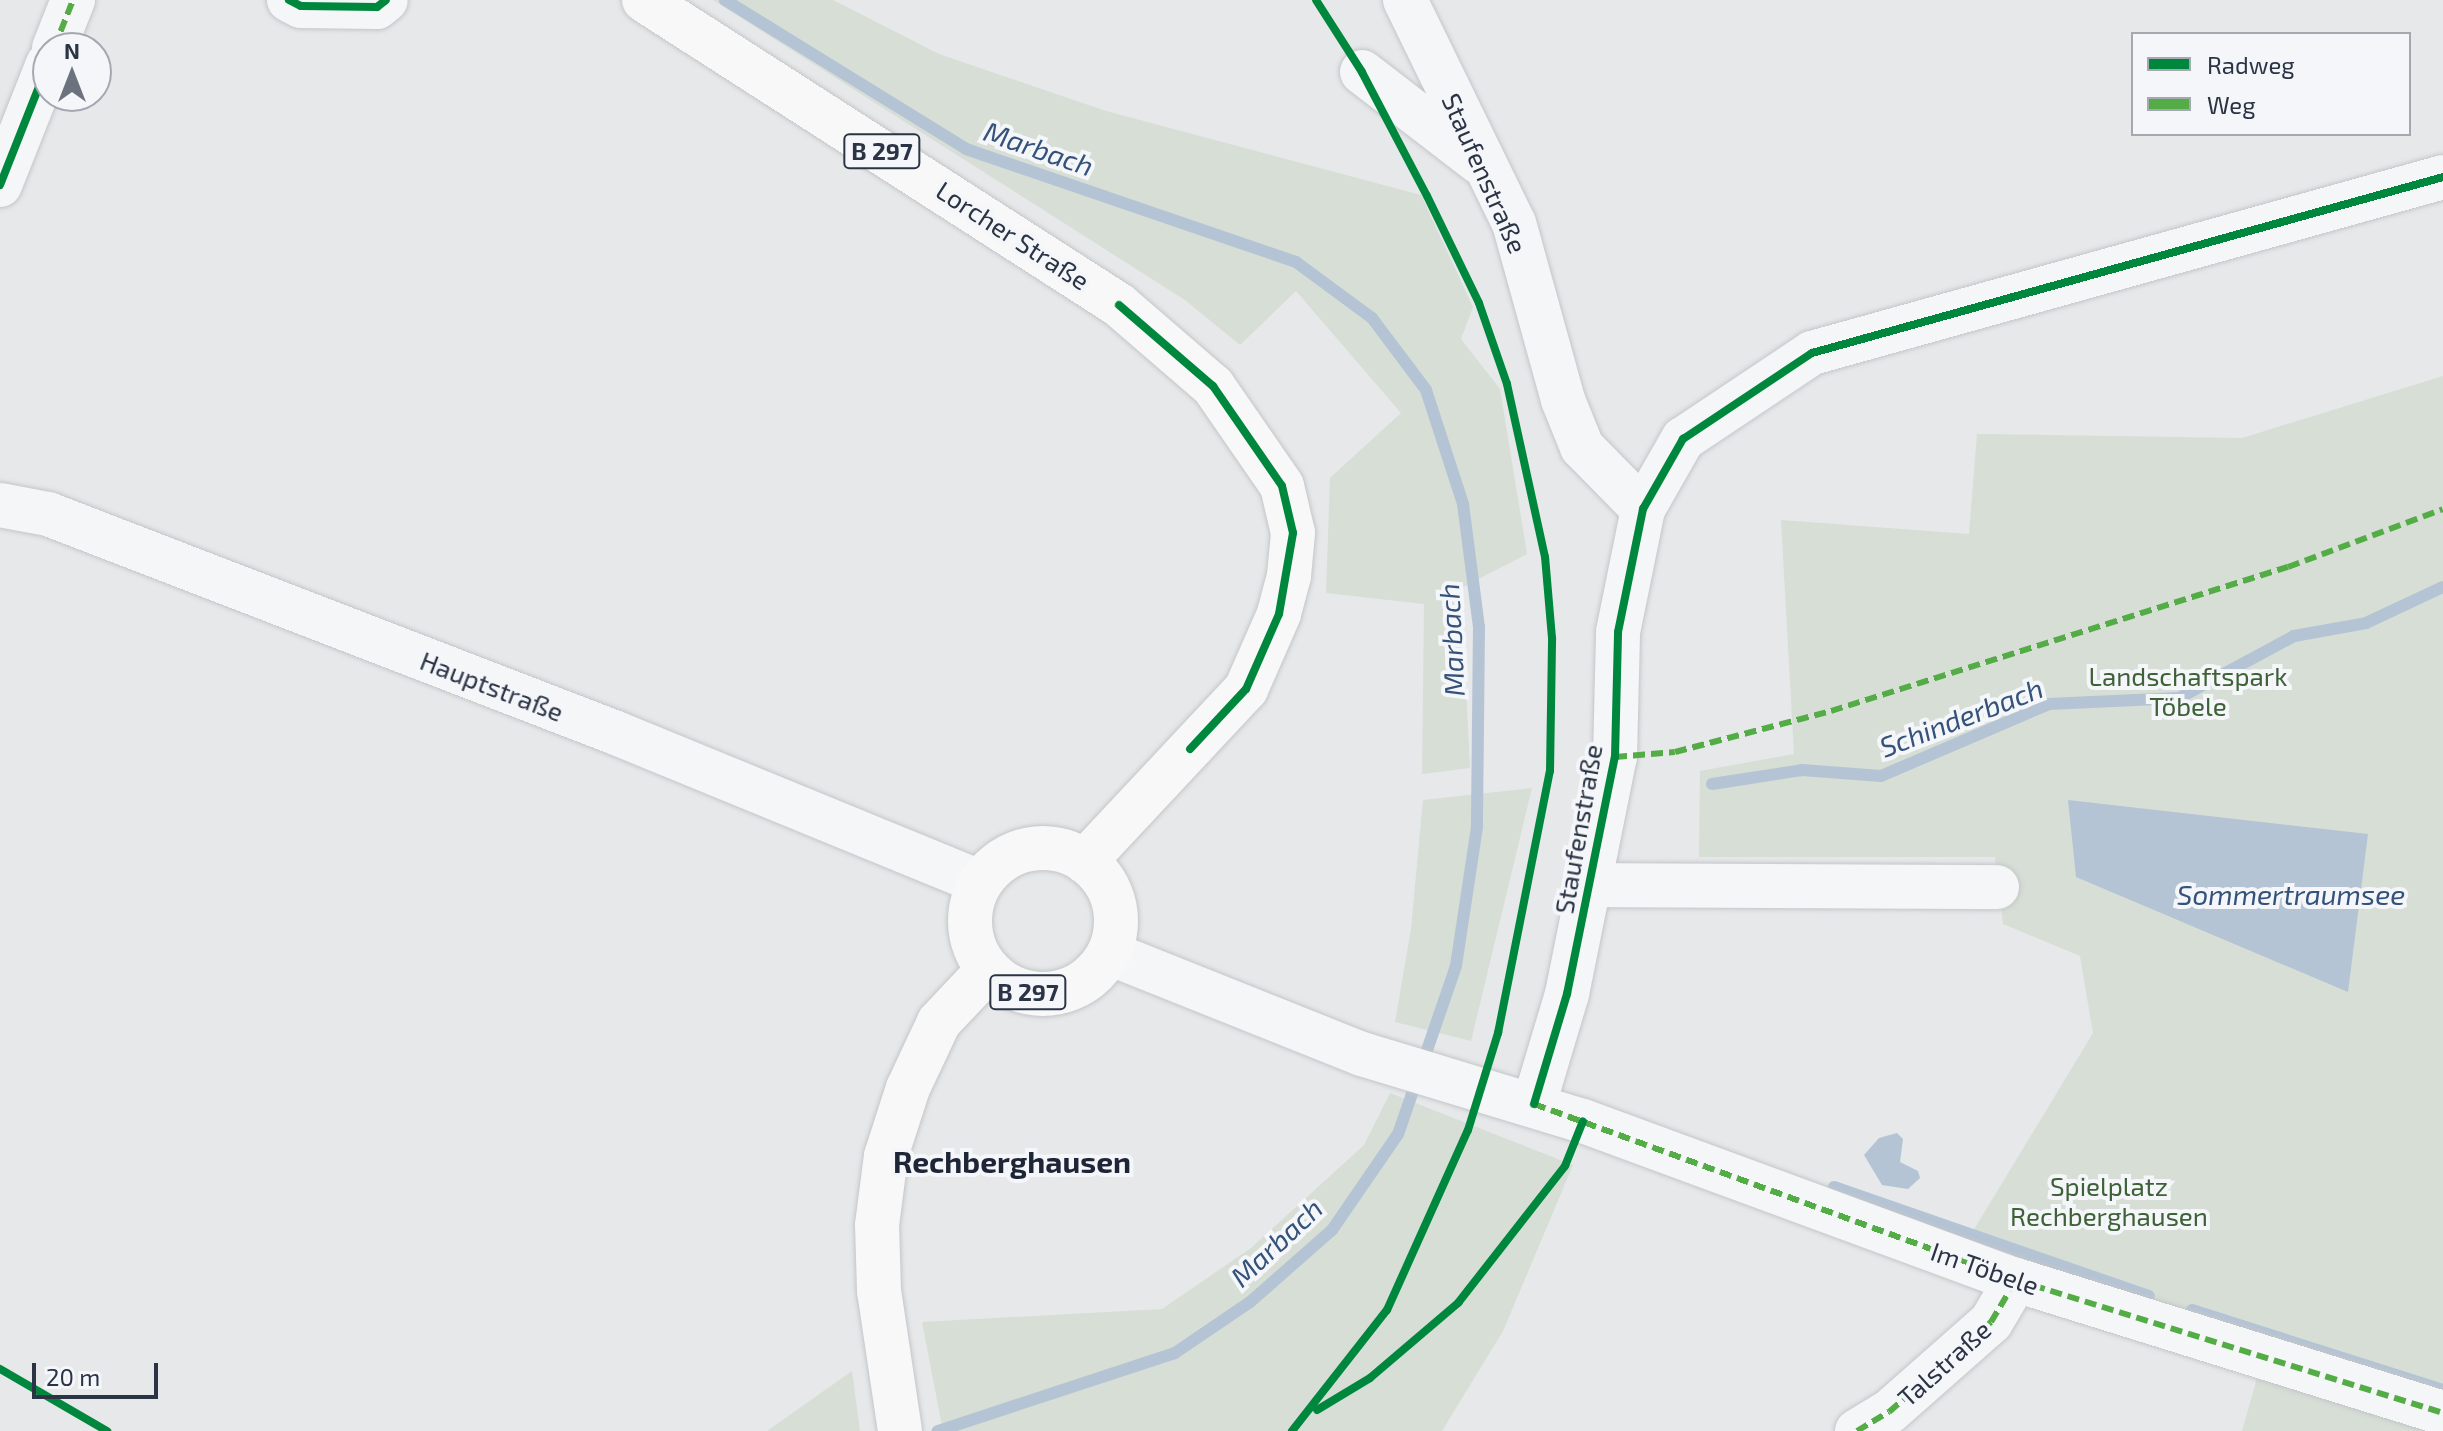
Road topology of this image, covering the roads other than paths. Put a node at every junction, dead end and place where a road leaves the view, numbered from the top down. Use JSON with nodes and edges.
{"nodes":[{"id":1,"x":73,"y":0,"type":"edge"},
{"id":2,"x":289,"y":0,"type":"edge"},
{"id":3,"x":386,"y":0,"type":"edge"},
{"id":4,"x":644,"y":0,"type":"edge"},
{"id":5,"x":1405,"y":0,"type":"edge"},
{"id":6,"x":60,"y":32,"type":"edge"},
{"id":7,"x":1362,"y":72,"type":"dead end"},
{"id":8,"x":32,"y":104,"type":"edge"},
{"id":9,"x":1488,"y":169,"type":"junction"},
{"id":10,"x":2443,"y":177,"type":"edge"},
{"id":11,"x":0,"y":185,"type":"edge"},
{"id":12,"x":0,"y":505,"type":"edge"},
{"id":13,"x":1643,"y":509,"type":"junction"},
{"id":14,"x":1085,"y":861,"type":"junction"},
{"id":15,"x":980,"y":882,"type":"junction"},
{"id":16,"x":1590,"y":885,"type":"junction"},
{"id":17,"x":1997,"y":887,"type":"dead end"},
{"id":18,"x":1109,"y":953,"type":"junction"},
{"id":19,"x":988,"y":970,"type":"junction"},
{"id":20,"x":1520,"y":1101,"type":"junction"},
{"id":21,"x":2016,"y":1280,"type":"junction"},
{"id":22,"x":2443,"y":1413,"type":"edge"},
{"id":23,"x":900,"y":1431,"type":"edge"},
{"id":24,"x":1857,"y":1431,"type":"edge"}],
"edges":[{"from":1,"to":6,"type":"street"},
{"from":2,"to":3,"type":"street"},
{"from":4,"to":14,"type":"main road","name":"Lorcher Straße","number":"B 297"},
{"from":5,"to":9,"type":"street","name":"Staufenstraße"},
{"from":7,"to":9,"type":"street"},
{"from":8,"to":11,"type":"street"},
{"from":9,"to":13,"type":"street","name":"Staufenstraße"},
{"from":10,"to":13,"type":"street"},
{"from":12,"to":15,"type":"street","name":"Hauptstraße"},
{"from":13,"to":16,"type":"street","name":"Staufenstraße"},
{"from":14,"to":15,"type":"main road"},
{"from":14,"to":18,"type":"main road"},
{"from":15,"to":19,"type":"main road","number":"B 297"},
{"from":16,"to":17,"type":"street"},
{"from":16,"to":20,"type":"street","name":"Staufenstraße"},
{"from":18,"to":19,"type":"main road","number":"B 297"},
{"from":18,"to":20,"type":"street"},
{"from":19,"to":23,"type":"main road","number":"B 297"},
{"from":20,"to":21,"type":"street","name":"Im Töbele"},
{"from":21,"to":22,"type":"street","name":"Im Töbele"},
{"from":21,"to":24,"type":"street","name":"Talstraße"}]}
